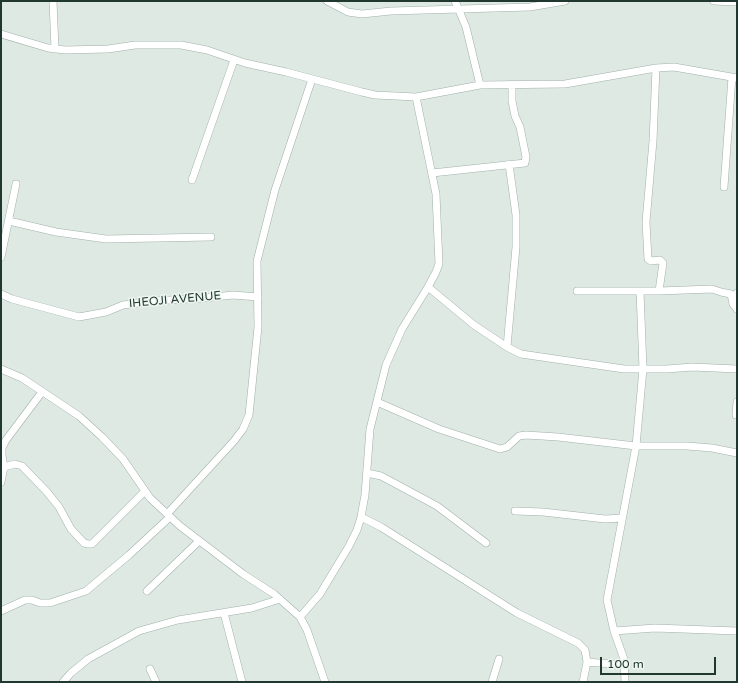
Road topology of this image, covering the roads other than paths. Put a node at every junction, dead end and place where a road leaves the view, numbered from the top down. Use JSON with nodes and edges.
{"nodes":[{"id":1,"x":53,"y":1,"type":"edge"},
{"id":2,"x":327,"y":1,"type":"edge"},
{"id":3,"x":455,"y":1,"type":"edge"},
{"id":4,"x":565,"y":1,"type":"edge"},
{"id":5,"x":714,"y":1,"type":"edge"},
{"id":6,"x":737,"y":2,"type":"edge"},
{"id":7,"x":458,"y":9,"type":"junction"},
{"id":8,"x":1,"y":34,"type":"edge"},
{"id":9,"x":54,"y":48,"type":"junction"},
{"id":10,"x":234,"y":60,"type":"junction"},
{"id":11,"x":656,"y":68,"type":"junction"},
{"id":12,"x":735,"y":78,"type":"edge"},
{"id":13,"x":312,"y":79,"type":"junction"},
{"id":14,"x":512,"y":84,"type":"junction"},
{"id":15,"x":480,"y":85,"type":"junction"},
{"id":16,"x":416,"y":97,"type":"junction"},
{"id":17,"x":509,"y":164,"type":"junction"},
{"id":18,"x":432,"y":173,"type":"junction"},
{"id":19,"x":192,"y":180,"type":"dead end"},
{"id":20,"x":16,"y":184,"type":"dead end"},
{"id":21,"x":724,"y":187,"type":"dead end"},
{"id":22,"x":9,"y":221,"type":"junction"},
{"id":23,"x":211,"y":237,"type":"dead end"},
{"id":24,"x":1,"y":256,"type":"edge"},
{"id":25,"x":428,"y":288,"type":"junction"},
{"id":26,"x":577,"y":291,"type":"dead end"},
{"id":27,"x":640,"y":291,"type":"junction"},
{"id":28,"x":659,"y":291,"type":"junction"},
{"id":29,"x":737,"y":293,"type":"edge"},
{"id":30,"x":1,"y":294,"type":"edge"},
{"id":31,"x":258,"y":297,"type":"junction"},
{"id":32,"x":737,"y":309,"type":"edge"},
{"id":33,"x":737,"y":314,"type":"edge"},
{"id":34,"x":507,"y":347,"type":"junction"},
{"id":35,"x":1,"y":369,"type":"edge"},
{"id":36,"x":643,"y":369,"type":"junction"},
{"id":37,"x":737,"y":369,"type":"edge"},
{"id":38,"x":42,"y":392,"type":"junction"},
{"id":39,"x":377,"y":402,"type":"junction"},
{"id":40,"x":737,"y":402,"type":"edge"},
{"id":41,"x":736,"y":415,"type":"dead end"},
{"id":42,"x":636,"y":446,"type":"junction"},
{"id":43,"x":737,"y":453,"type":"edge"},
{"id":44,"x":4,"y":467,"type":"junction"},
{"id":45,"x":367,"y":473,"type":"junction"},
{"id":46,"x":1,"y":482,"type":"edge"},
{"id":47,"x":145,"y":492,"type":"junction"},
{"id":48,"x":515,"y":511,"type":"dead end"},
{"id":49,"x":169,"y":515,"type":"junction"},
{"id":50,"x":361,"y":517,"type":"junction"},
{"id":51,"x":622,"y":518,"type":"junction"},
{"id":52,"x":199,"y":541,"type":"junction"},
{"id":53,"x":486,"y":543,"type":"dead end"},
{"id":54,"x":147,"y":591,"type":"dead end"},
{"id":55,"x":280,"y":599,"type":"junction"},
{"id":56,"x":1,"y":611,"type":"edge"},
{"id":57,"x":224,"y":613,"type":"junction"},
{"id":58,"x":300,"y":617,"type":"junction"},
{"id":59,"x":614,"y":631,"type":"junction"},
{"id":60,"x":737,"y":631,"type":"edge"},
{"id":61,"x":499,"y":659,"type":"dead end"},
{"id":62,"x":587,"y":662,"type":"junction"},
{"id":63,"x":624,"y":665,"type":"junction"},
{"id":64,"x":150,"y":669,"type":"dead end"},
{"id":65,"x":63,"y":682,"type":"edge"},
{"id":66,"x":156,"y":682,"type":"edge"},
{"id":67,"x":242,"y":682,"type":"edge"},
{"id":68,"x":325,"y":682,"type":"edge"},
{"id":69,"x":492,"y":682,"type":"edge"},
{"id":70,"x":583,"y":682,"type":"edge"},
{"id":71,"x":625,"y":682,"type":"edge"}],
"edges":[{"from":1,"to":9,"type":"street"},
{"from":2,"to":7,"type":"street"},
{"from":3,"to":7,"type":"street"},
{"from":4,"to":7,"type":"street"},
{"from":5,"to":6,"type":"street"},
{"from":7,"to":15,"type":"street"},
{"from":8,"to":9,"type":"street"},
{"from":9,"to":10,"type":"street"},
{"from":10,"to":13,"type":"street"},
{"from":10,"to":19,"type":"street"},
{"from":11,"to":12,"type":"street"},
{"from":11,"to":14,"type":"street"},
{"from":11,"to":28,"type":"street"},
{"from":12,"to":21,"type":"street"},
{"from":13,"to":16,"type":"street"},
{"from":13,"to":31,"type":"street"},
{"from":14,"to":15,"type":"street"},
{"from":14,"to":17,"type":"street"},
{"from":15,"to":16,"type":"street"},
{"from":16,"to":18,"type":"street"},
{"from":17,"to":18,"type":"street"},
{"from":17,"to":34,"type":"street"},
{"from":18,"to":25,"type":"street"},
{"from":20,"to":22,"type":"street"},
{"from":22,"to":23,"type":"street"},
{"from":22,"to":24,"type":"street"},
{"from":25,"to":34,"type":"street"},
{"from":25,"to":39,"type":"street"},
{"from":26,"to":27,"type":"street"},
{"from":27,"to":28,"type":"street"},
{"from":27,"to":36,"type":"street"},
{"from":28,"to":32,"type":"street"},
{"from":29,"to":32,"type":"street"},
{"from":30,"to":31,"type":"street","name":"IHEOJI AVENUE"},
{"from":31,"to":49,"type":"street"},
{"from":32,"to":33,"type":"street"},
{"from":34,"to":36,"type":"street"},
{"from":35,"to":38,"type":"street"},
{"from":36,"to":37,"type":"street"},
{"from":36,"to":42,"type":"street"},
{"from":38,"to":44,"type":"street"},
{"from":38,"to":47,"type":"street"},
{"from":39,"to":42,"type":"street"},
{"from":39,"to":45,"type":"street"},
{"from":40,"to":41,"type":"street"},
{"from":42,"to":43,"type":"street"},
{"from":42,"to":51,"type":"street"},
{"from":44,"to":46,"type":"street"},
{"from":44,"to":47,"type":"street"},
{"from":45,"to":50,"type":"street"},
{"from":45,"to":53,"type":"street"},
{"from":47,"to":49,"type":"street"},
{"from":48,"to":51,"type":"street"},
{"from":49,"to":52,"type":"street"},
{"from":49,"to":56,"type":"street"},
{"from":50,"to":58,"type":"street"},
{"from":50,"to":62,"type":"street"},
{"from":51,"to":59,"type":"street"},
{"from":52,"to":54,"type":"street"},
{"from":52,"to":55,"type":"street"},
{"from":55,"to":57,"type":"street"},
{"from":55,"to":58,"type":"street"},
{"from":57,"to":65,"type":"street"},
{"from":57,"to":67,"type":"street"},
{"from":58,"to":68,"type":"street"},
{"from":59,"to":60,"type":"street"},
{"from":59,"to":63,"type":"street"},
{"from":61,"to":69,"type":"street"},
{"from":62,"to":63,"type":"street"},
{"from":62,"to":70,"type":"street"},
{"from":63,"to":71,"type":"street"},
{"from":64,"to":66,"type":"street"}]}
